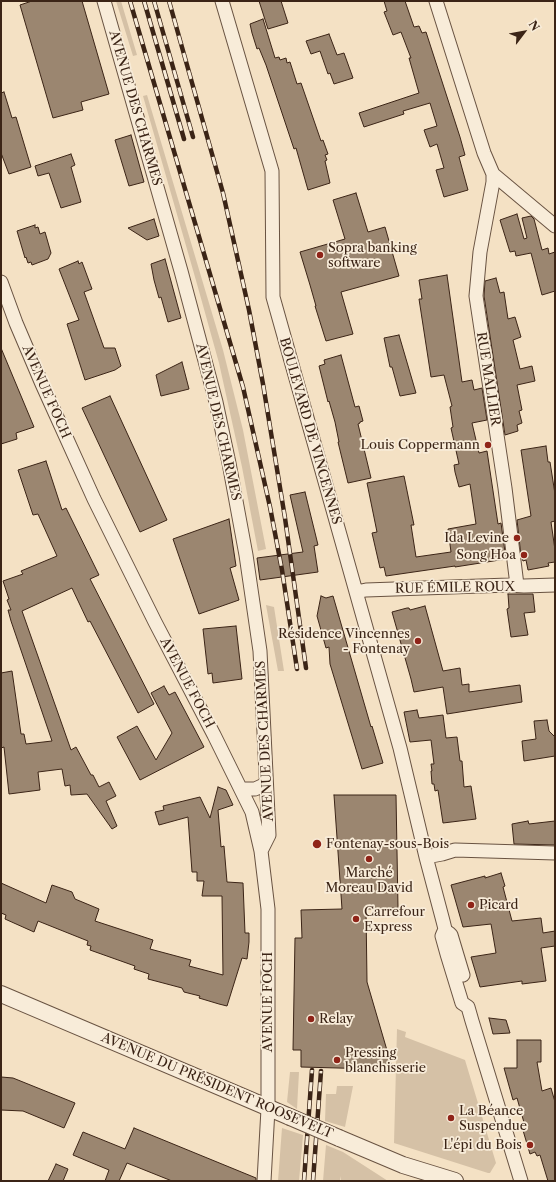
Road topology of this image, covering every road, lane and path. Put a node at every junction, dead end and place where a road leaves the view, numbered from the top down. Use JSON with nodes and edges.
{"nodes":[{"id":1,"x":104,"y":1,"type":"edge"},
{"id":2,"x":222,"y":1,"type":"edge"},
{"id":3,"x":436,"y":1,"type":"edge"},
{"id":4,"x":493,"y":174,"type":"junction"},
{"id":5,"x":555,"y":226,"type":"edge"},
{"id":6,"x":1,"y":282,"type":"edge"},
{"id":7,"x":517,"y":585,"type":"junction"},
{"id":8,"x":555,"y":585,"type":"edge"},
{"id":9,"x":356,"y":592,"type":"junction"},
{"id":10,"x":266,"y":784,"type":"junction"},
{"id":11,"x":241,"y":789,"type":"junction"},
{"id":12,"x":262,"y":851,"type":"junction"},
{"id":13,"x":555,"y":853,"type":"edge"},
{"id":14,"x":426,"y":857,"type":"junction"},
{"id":15,"x":1,"y":994,"type":"edge"},
{"id":16,"x":268,"y":1109,"type":"junction"},
{"id":17,"x":433,"y":1178,"type":"edge"},
{"id":18,"x":264,"y":1181,"type":"edge"},
{"id":19,"x":455,"y":1181,"type":"edge"},
{"id":20,"x":521,"y":1181,"type":"edge"}],
"edges":[{"from":1,"to":10,"type":"street","name":"AVENUE DES CHARMES"},
{"from":2,"to":9,"type":"street","name":"BOULEVARD DE VINCENNES"},
{"from":3,"to":4,"type":"street"},
{"from":4,"to":5,"type":"street"},
{"from":4,"to":7,"type":"street","name":"RUE MALLIER"},
{"from":6,"to":11,"type":"street","name":"AVENUE FOCH"},
{"from":7,"to":8,"type":"street","name":"RUE ÉMILE ROUX"},
{"from":7,"to":9,"type":"street","name":"RUE ÉMILE ROUX"},
{"from":9,"to":14,"type":"street","name":"BOULEVARD DE VINCENNES"},
{"from":10,"to":11,"type":"street"},
{"from":10,"to":12,"type":"street","name":"AVENUE DES CHARMES"},
{"from":11,"to":12,"type":"street","name":"AVENUE FOCH"},
{"from":12,"to":16,"type":"street","name":"AVENUE FOCH"},
{"from":13,"to":14,"type":"street"},
{"from":14,"to":20,"type":"street","name":"BOULEVARD DE VINCENNES"},
{"from":15,"to":16,"type":"street","name":"AVENUE DU PRÉSIDENT ROOSEVELT"},
{"from":16,"to":17,"type":"street","name":"AVENUE DU PRÉSIDENT ROOSEVELT","bridge":true},
{"from":16,"to":18,"type":"street","name":"AVENUE FOCH"},
{"from":17,"to":19,"type":"street","name":"AVENUE DU PRÉSIDENT ROOSEVELT"}]}
